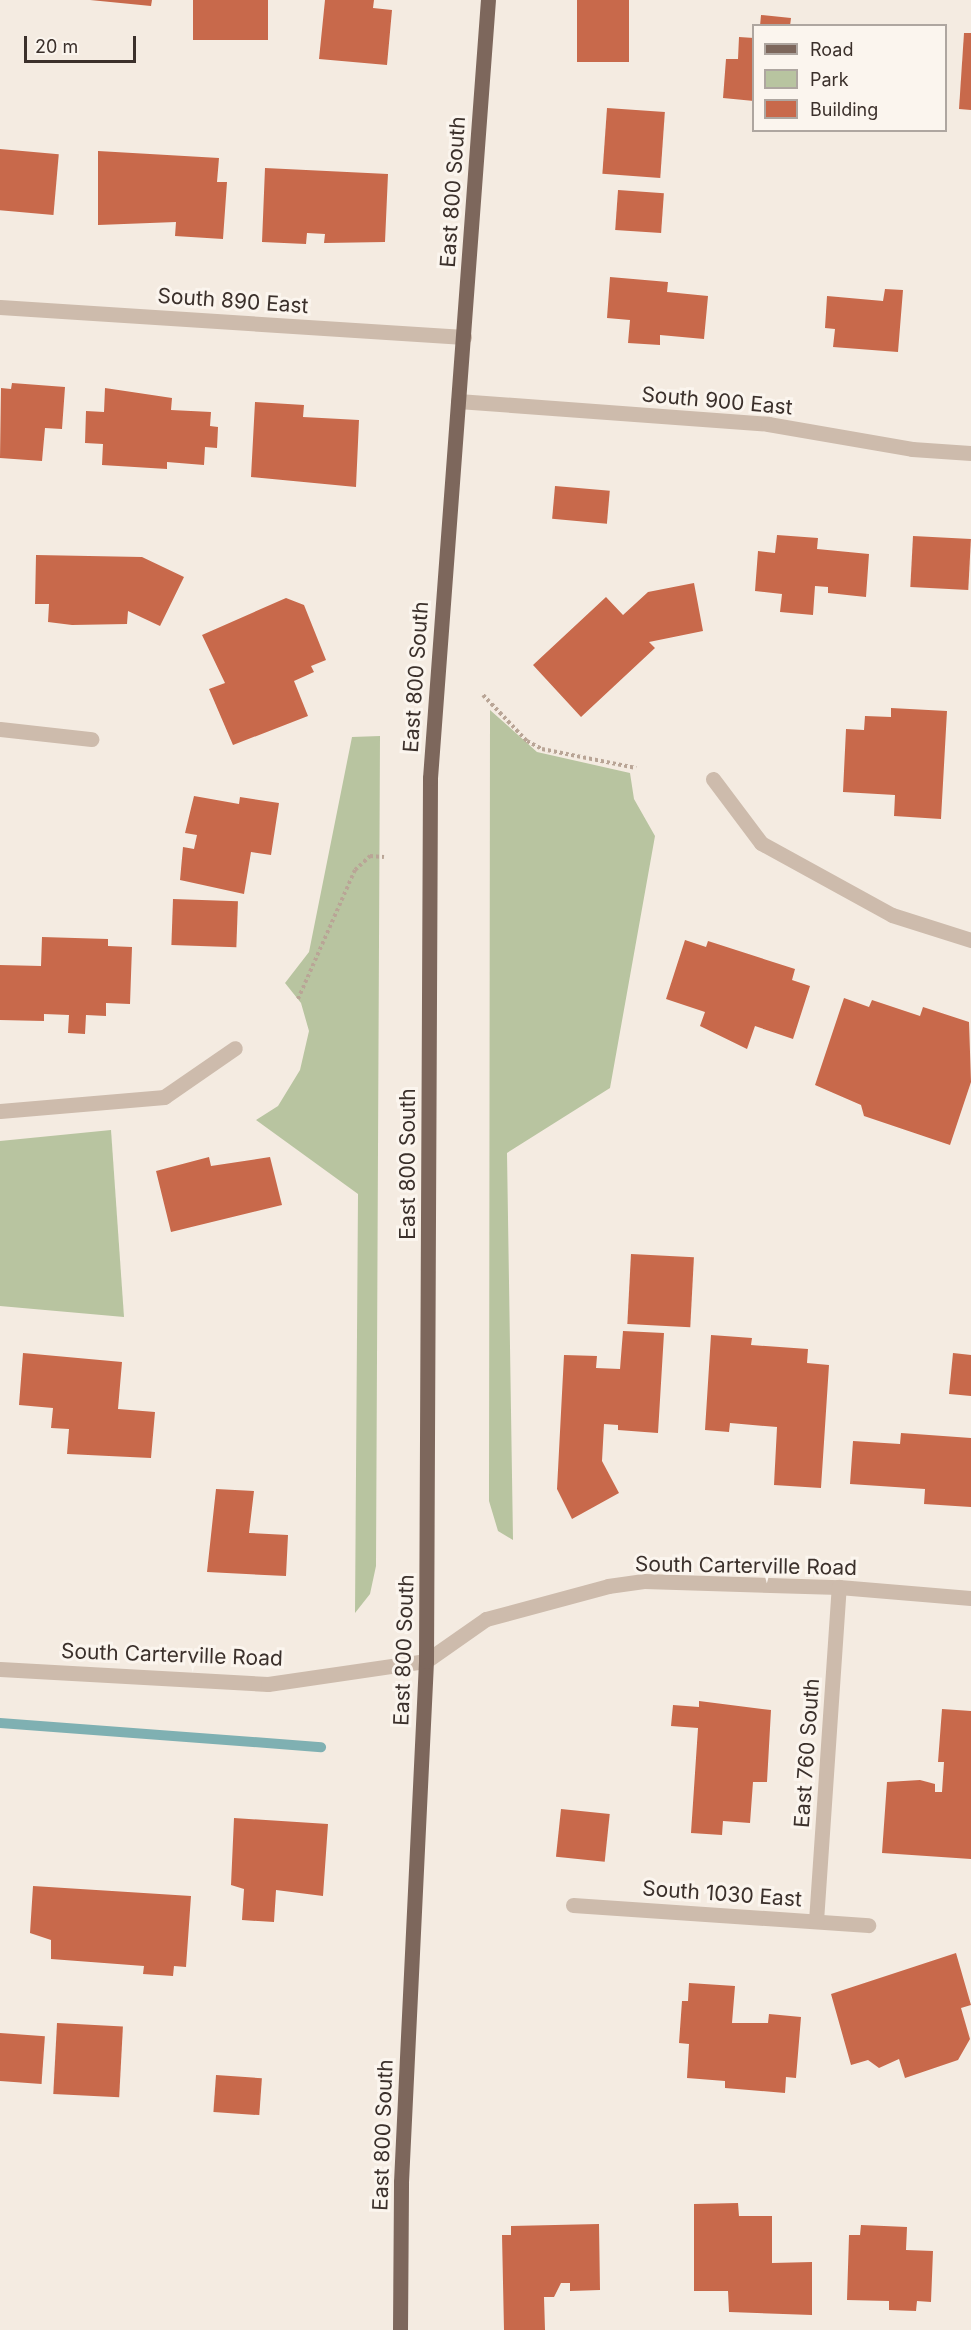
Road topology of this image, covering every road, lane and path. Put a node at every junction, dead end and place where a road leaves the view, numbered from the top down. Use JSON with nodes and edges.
{"nodes":[{"id":1,"x":488,"y":0,"type":"edge"},
{"id":2,"x":0,"y":307,"type":"edge"},
{"id":3,"x":464,"y":337,"type":"junction"},
{"id":4,"x":459,"y":401,"type":"junction"},
{"id":5,"x":971,"y":453,"type":"edge"},
{"id":6,"x":483,"y":695,"type":"dead end"},
{"id":7,"x":0,"y":729,"type":"edge"},
{"id":8,"x":91,"y":739,"type":"dead end"},
{"id":9,"x":636,"y":768,"type":"dead end"},
{"id":10,"x":713,"y":778,"type":"dead end"},
{"id":11,"x":384,"y":856,"type":"dead end"},
{"id":12,"x":971,"y":940,"type":"edge"},
{"id":13,"x":298,"y":999,"type":"dead end"},
{"id":14,"x":235,"y":1048,"type":"dead end"},
{"id":15,"x":0,"y":1112,"type":"edge"},
{"id":16,"x":839,"y":1587,"type":"junction"},
{"id":17,"x":971,"y":1598,"type":"edge"},
{"id":18,"x":426,"y":1661,"type":"junction"},
{"id":19,"x":0,"y":1669,"type":"edge"},
{"id":20,"x":573,"y":1905,"type":"dead end"},
{"id":21,"x":816,"y":1921,"type":"junction"},
{"id":22,"x":868,"y":1925,"type":"dead end"},
{"id":23,"x":400,"y":2330,"type":"edge"}],
"edges":[{"from":1,"to":3,"type":"main road","name":"East 800 South"},
{"from":2,"to":3,"type":"street","name":"South 890 East"},
{"from":3,"to":4,"type":"main road","name":"East 800 South"},
{"from":4,"to":5,"type":"street","name":"South 900 East"},
{"from":4,"to":18,"type":"main road","name":"East 800 South"},
{"from":6,"to":9,"type":"path"},
{"from":7,"to":8,"type":"street"},
{"from":10,"to":12,"type":"street"},
{"from":11,"to":13,"type":"path"},
{"from":14,"to":15,"type":"street"},
{"from":16,"to":17,"type":"street","name":"South Carterville Road"},
{"from":16,"to":18,"type":"street","name":"South Carterville Road"},
{"from":16,"to":21,"type":"street","name":"East 760 South"},
{"from":18,"to":19,"type":"street","name":"South Carterville Road"},
{"from":18,"to":23,"type":"main road","name":"East 800 South"},
{"from":20,"to":21,"type":"street","name":"South 1030 East"},
{"from":21,"to":22,"type":"street","name":"South 1030 East"}]}
